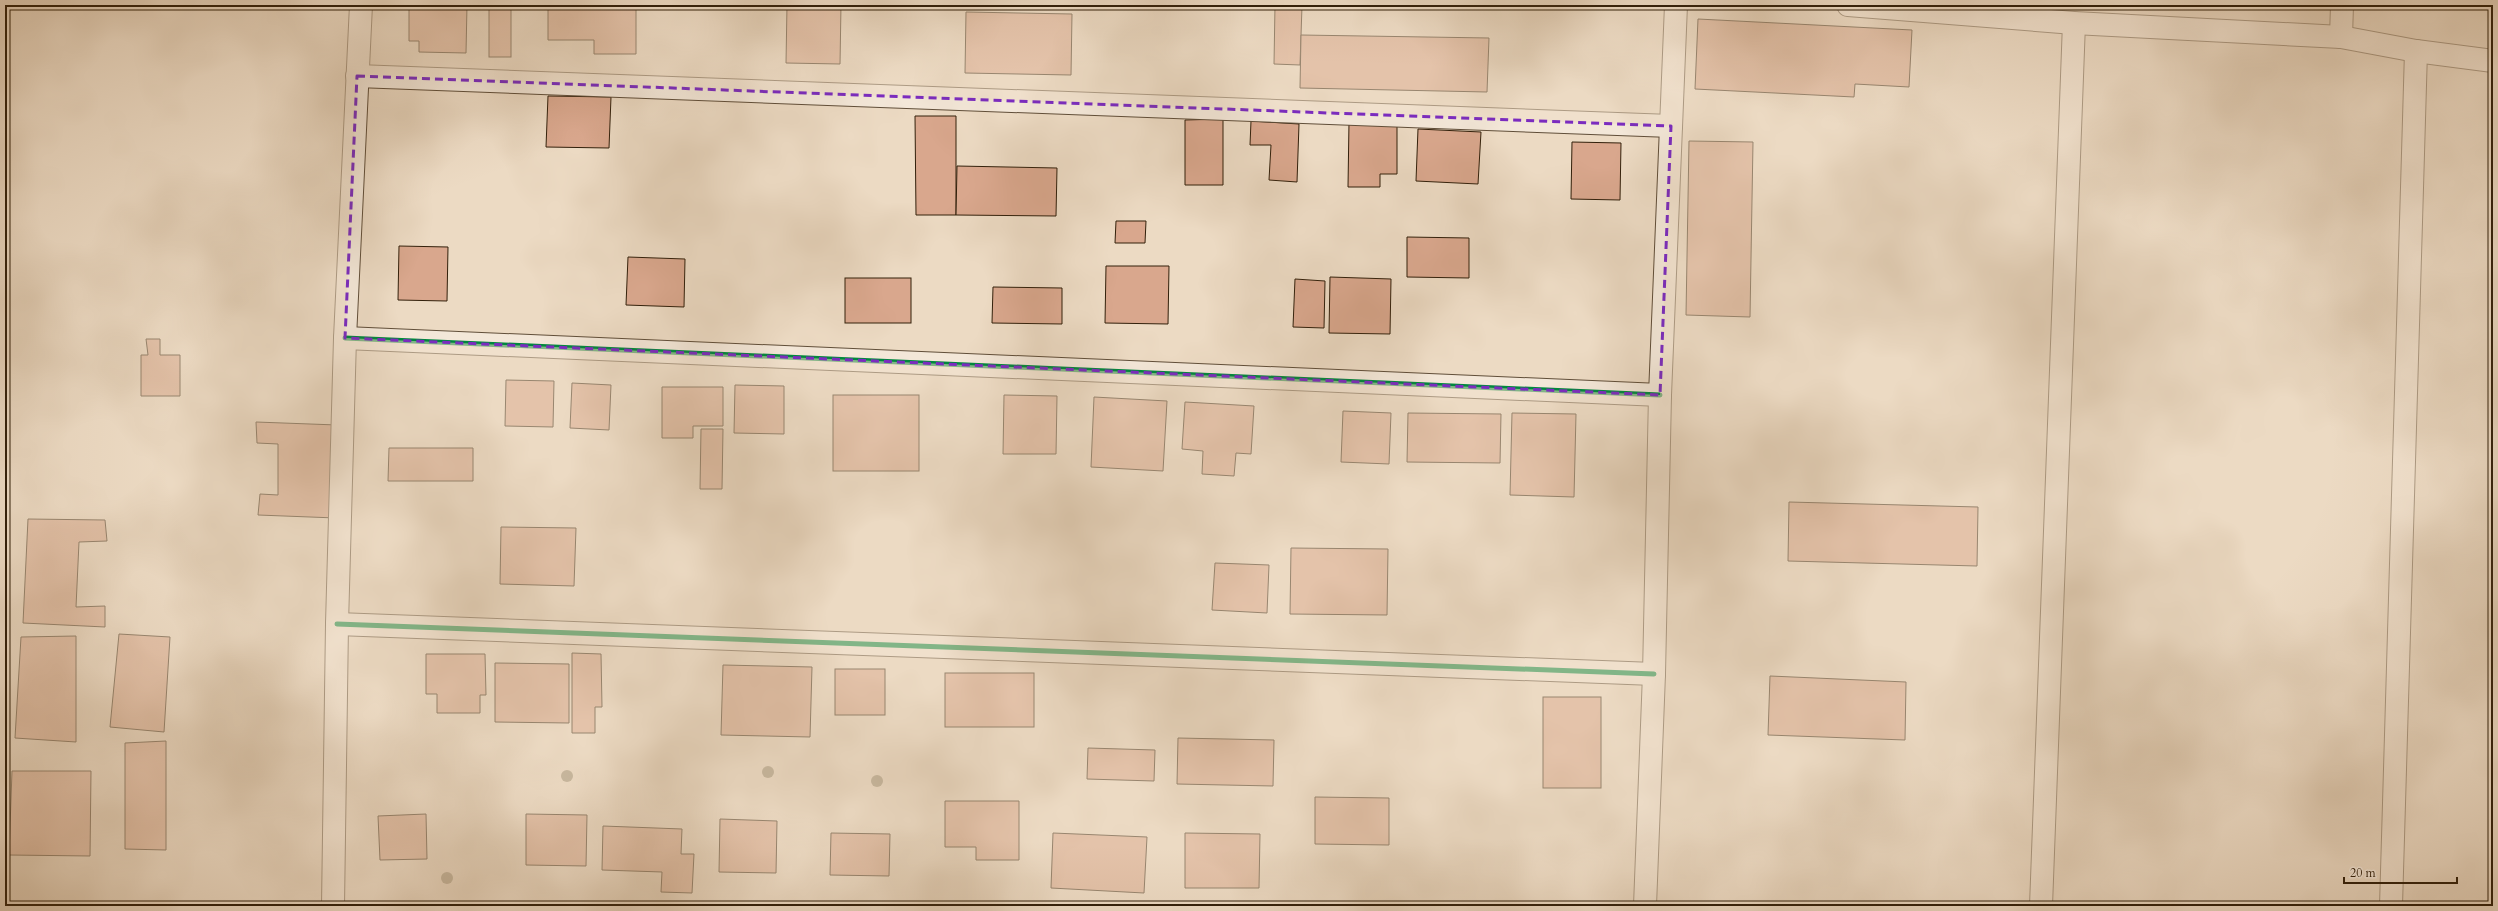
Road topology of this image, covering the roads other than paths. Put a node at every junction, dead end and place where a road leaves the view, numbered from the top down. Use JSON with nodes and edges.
{"nodes":[{"id":1,"x":360,"y":5,"type":"edge"},
{"id":2,"x":1676,"y":5,"type":"edge"},
{"id":3,"x":1848,"y":5,"type":"edge"},
{"id":4,"x":2342,"y":5,"type":"edge"},
{"id":5,"x":1955,"y":9,"type":"edge"},
{"id":6,"x":2074,"y":23,"type":"junction"},
{"id":7,"x":2341,"y":37,"type":"junction"},
{"id":8,"x":2416,"y":51,"type":"junction"},
{"id":9,"x":2493,"y":61,"type":"edge"},
{"id":10,"x":357,"y":76,"type":"junction"},
{"id":11,"x":1671,"y":126,"type":"junction"},
{"id":12,"x":345,"y":338,"type":"junction"},
{"id":13,"x":1660,"y":395,"type":"junction"},
{"id":14,"x":337,"y":624,"type":"junction"},
{"id":15,"x":1654,"y":674,"type":"junction"},
{"id":16,"x":333,"y":906,"type":"edge"},
{"id":17,"x":1645,"y":906,"type":"edge"},
{"id":18,"x":2041,"y":906,"type":"edge"},
{"id":19,"x":2391,"y":906,"type":"edge"}],
"edges":[{"from":1,"to":10,"type":"street"},
{"from":2,"to":11,"type":"street"},
{"from":3,"to":5,"type":"street"},
{"from":4,"to":7,"type":"street"},
{"from":5,"to":6,"type":"street"},
{"from":6,"to":7,"type":"street"},
{"from":6,"to":18,"type":"street"},
{"from":7,"to":8,"type":"street"},
{"from":8,"to":9,"type":"street"},
{"from":8,"to":19,"type":"street"},
{"from":10,"to":11,"type":"street"},
{"from":10,"to":12,"type":"street"},
{"from":11,"to":13,"type":"street"},
{"from":12,"to":13,"type":"street"},
{"from":12,"to":14,"type":"street"},
{"from":13,"to":15,"type":"street"},
{"from":14,"to":15,"type":"street"},
{"from":14,"to":16,"type":"street"},
{"from":15,"to":17,"type":"street"}]}
